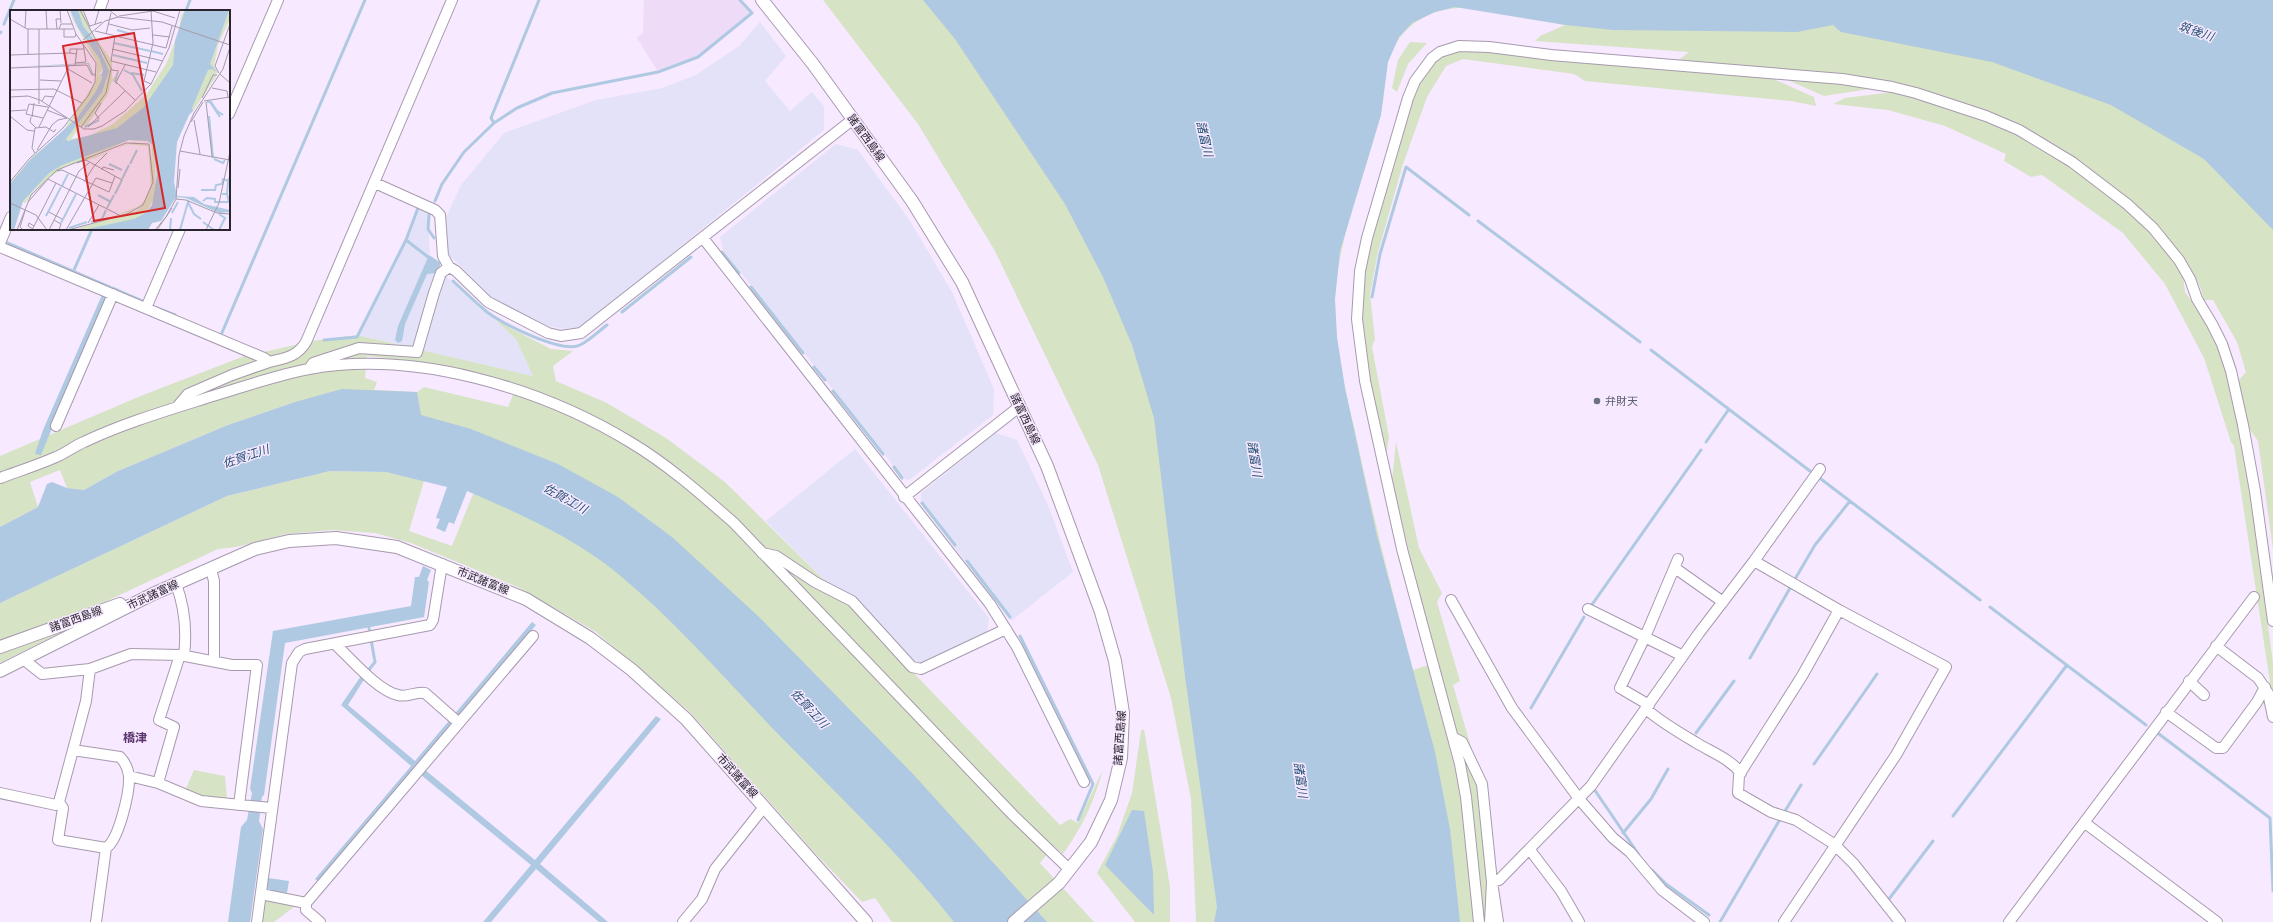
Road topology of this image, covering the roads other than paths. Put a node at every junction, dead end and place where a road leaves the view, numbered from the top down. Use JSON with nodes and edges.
{"nodes":[{"id":1,"x":103,"y":0,"type":"edge"},
{"id":2,"x":278,"y":0,"type":"edge"},
{"id":3,"x":452,"y":0,"type":"edge"},
{"id":4,"x":762,"y":0,"type":"edge"},
{"id":5,"x":99,"y":10,"type":"edge"},
{"id":6,"x":230,"y":112,"type":"edge"},
{"id":7,"x":852,"y":120,"type":"junction"},
{"id":8,"x":375,"y":183,"type":"junction"},
{"id":9,"x":10,"y":219,"type":"edge"},
{"id":10,"x":180,"y":230,"type":"edge"},
{"id":11,"x":703,"y":238,"type":"junction"},
{"id":12,"x":1,"y":240,"type":"edge"},
{"id":13,"x":0,"y":247,"type":"edge"},
{"id":14,"x":449,"y":267,"type":"junction"},
{"id":15,"x":108,"y":292,"type":"junction"},
{"id":16,"x":146,"y":308,"type":"junction"},
{"id":17,"x":269,"y":362,"type":"junction"},
{"id":18,"x":309,"y":369,"type":"junction"},
{"id":19,"x":1019,"y":407,"type":"junction"},
{"id":20,"x":176,"y":408,"type":"junction"},
{"id":21,"x":56,"y":426,"type":"dead end"},
{"id":22,"x":1820,"y":469,"type":"dead end"},
{"id":23,"x":0,"y":478,"type":"edge"},
{"id":24,"x":904,"y":496,"type":"junction"},
{"id":25,"x":762,"y":553,"type":"junction"},
{"id":26,"x":1754,"y":561,"type":"junction"},
{"id":27,"x":442,"y":564,"type":"junction"},
{"id":28,"x":211,"y":569,"type":"junction"},
{"id":29,"x":176,"y":584,"type":"junction"},
{"id":30,"x":153,"y":594,"type":"junction"},
{"id":31,"x":2254,"y":597,"type":"dead end"},
{"id":32,"x":1451,"y":600,"type":"dead end"},
{"id":33,"x":1723,"y":602,"type":"junction"},
{"id":34,"x":1588,"y":609,"type":"dead end"},
{"id":35,"x":1839,"y":610,"type":"junction"},
{"id":36,"x":2273,"y":621,"type":"edge"},
{"id":37,"x":1006,"y":629,"type":"junction"},
{"id":38,"x":533,"y":636,"type":"dead end"},
{"id":39,"x":1645,"y":637,"type":"junction"},
{"id":40,"x":335,"y":644,"type":"junction"},
{"id":41,"x":2216,"y":646,"type":"junction"},
{"id":42,"x":0,"y":647,"type":"edge"},
{"id":43,"x":182,"y":656,"type":"junction"},
{"id":44,"x":1683,"y":656,"type":"junction"},
{"id":45,"x":23,"y":659,"type":"junction"},
{"id":46,"x":214,"y":662,"type":"junction"},
{"id":47,"x":90,"y":669,"type":"junction"},
{"id":48,"x":0,"y":670,"type":"edge"},
{"id":49,"x":2190,"y":681,"type":"junction"},
{"id":50,"x":2265,"y":687,"type":"junction"},
{"id":51,"x":2204,"y":695,"type":"dead end"},
{"id":52,"x":1647,"y":707,"type":"junction"},
{"id":53,"x":2166,"y":712,"type":"junction"},
{"id":54,"x":2273,"y":717,"type":"edge"},
{"id":55,"x":456,"y":720,"type":"junction"},
{"id":56,"x":1454,"y":738,"type":"junction"},
{"id":57,"x":73,"y":750,"type":"junction"},
{"id":58,"x":1741,"y":773,"type":"junction"},
{"id":59,"x":129,"y":776,"type":"junction"},
{"id":60,"x":1084,"y":782,"type":"dead end"},
{"id":61,"x":158,"y":783,"type":"junction"},
{"id":62,"x":0,"y":793,"type":"edge"},
{"id":63,"x":1580,"y":800,"type":"junction"},
{"id":64,"x":59,"y":802,"type":"junction"},
{"id":65,"x":241,"y":805,"type":"junction"},
{"id":66,"x":764,"y":807,"type":"junction"},
{"id":67,"x":268,"y":808,"type":"junction"},
{"id":68,"x":2085,"y":823,"type":"junction"},
{"id":69,"x":1834,"y":844,"type":"junction"},
{"id":70,"x":106,"y":848,"type":"junction"},
{"id":71,"x":1530,"y":850,"type":"junction"},
{"id":72,"x":1070,"y":870,"type":"junction"},
{"id":73,"x":1492,"y":882,"type":"junction"},
{"id":74,"x":261,"y":894,"type":"junction"},
{"id":75,"x":306,"y":903,"type":"junction"},
{"id":76,"x":96,"y":922,"type":"edge"},
{"id":77,"x":257,"y":922,"type":"edge"},
{"id":78,"x":320,"y":922,"type":"edge"},
{"id":79,"x":683,"y":922,"type":"edge"},
{"id":80,"x":866,"y":922,"type":"edge"},
{"id":81,"x":1014,"y":922,"type":"edge"},
{"id":82,"x":1480,"y":922,"type":"edge"},
{"id":83,"x":1490,"y":922,"type":"edge"},
{"id":84,"x":1498,"y":922,"type":"edge"},
{"id":85,"x":1578,"y":922,"type":"edge"},
{"id":86,"x":1704,"y":922,"type":"edge"},
{"id":87,"x":1784,"y":922,"type":"edge"},
{"id":88,"x":1900,"y":922,"type":"edge"},
{"id":89,"x":2009,"y":922,"type":"edge"},
{"id":90,"x":2216,"y":922,"type":"edge"}],
"edges":[{"from":1,"to":5,"type":"street"},
{"from":2,"to":6,"type":"street"},
{"from":3,"to":8,"type":"street"},
{"from":4,"to":7,"type":"main road","name":"諸富西島線"},
{"from":7,"to":11,"type":"street"},
{"from":7,"to":19,"type":"main road","name":"諸富西島線"},
{"from":8,"to":14,"type":"street"},
{"from":8,"to":17,"type":"street"},
{"from":9,"to":12,"type":"street"},
{"from":10,"to":16,"type":"street"},
{"from":11,"to":14,"type":"street"},
{"from":11,"to":24,"type":"street"},
{"from":13,"to":15,"type":"street"},
{"from":14,"to":18,"type":"street"},
{"from":15,"to":16,"type":"street"},
{"from":15,"to":21,"type":"street"},
{"from":16,"to":17,"type":"street"},
{"from":17,"to":20,"type":"street"},
{"from":18,"to":20,"type":"street"},
{"from":18,"to":25,"type":"street"},
{"from":19,"to":24,"type":"street"},
{"from":19,"to":72,"type":"main road","name":"諸富西島線"},
{"from":20,"to":23,"type":"street"},
{"from":22,"to":26,"type":"street"},
{"from":24,"to":37,"type":"street"},
{"from":25,"to":37,"type":"street"},
{"from":25,"to":72,"type":"street"},
{"from":26,"to":33,"type":"street"},
{"from":26,"to":35,"type":"street"},
{"from":27,"to":28,"type":"main road","name":"市武諸富線"},
{"from":27,"to":40,"type":"street"},
{"from":27,"to":66,"type":"main road","name":"市武諸富線"},
{"from":28,"to":29,"type":"main road","name":"市武諸富線"},
{"from":28,"to":46,"type":"street"},
{"from":29,"to":30,"type":"main road","name":"市武諸富線"},
{"from":29,"to":43,"type":"street"},
{"from":30,"to":42,"type":"main road","name":"諸富西島線"},
{"from":30,"to":45,"type":"main road","name":"市武諸富線"},
{"from":31,"to":41,"type":"street"},
{"from":32,"to":63,"type":"street"},
{"from":33,"to":39,"type":"street"},
{"from":33,"to":44,"type":"street"},
{"from":34,"to":39,"type":"street"},
{"from":35,"to":58,"type":"street"},
{"from":35,"to":69,"type":"street"},
{"from":36,"to":56,"type":"street"},
{"from":37,"to":60,"type":"street"},
{"from":38,"to":55,"type":"street"},
{"from":39,"to":44,"type":"street"},
{"from":39,"to":52,"type":"street"},
{"from":40,"to":55,"type":"street"},
{"from":40,"to":67,"type":"street"},
{"from":41,"to":49,"type":"street"},
{"from":41,"to":50,"type":"street"},
{"from":43,"to":46,"type":"street"},
{"from":43,"to":47,"type":"street"},
{"from":43,"to":61,"type":"street"},
{"from":44,"to":52,"type":"street"},
{"from":45,"to":47,"type":"street"},
{"from":45,"to":48,"type":"main road","name":"市武諸富線"},
{"from":46,"to":65,"type":"street"},
{"from":47,"to":57,"type":"street"},
{"from":49,"to":51,"type":"street"},
{"from":49,"to":53,"type":"street"},
{"from":50,"to":53,"type":"street"},
{"from":50,"to":54,"type":"street"},
{"from":52,"to":58,"type":"street"},
{"from":52,"to":63,"type":"street"},
{"from":53,"to":68,"type":"street"},
{"from":55,"to":75,"type":"street"},
{"from":56,"to":73,"type":"street"},
{"from":56,"to":82,"type":"street"},
{"from":57,"to":59,"type":"street"},
{"from":57,"to":64,"type":"street"},
{"from":58,"to":69,"type":"street"},
{"from":59,"to":61,"type":"street"},
{"from":59,"to":70,"type":"street"},
{"from":61,"to":65,"type":"street"},
{"from":62,"to":64,"type":"street"},
{"from":63,"to":71,"type":"street"},
{"from":63,"to":86,"type":"street"},
{"from":64,"to":70,"type":"street"},
{"from":65,"to":67,"type":"street"},
{"from":66,"to":79,"type":"street"},
{"from":66,"to":80,"type":"main road","name":"市武諸富線"},
{"from":67,"to":74,"type":"street"},
{"from":68,"to":89,"type":"street"},
{"from":68,"to":90,"type":"street"},
{"from":69,"to":87,"type":"street"},
{"from":69,"to":88,"type":"street"},
{"from":70,"to":76,"type":"street"},
{"from":71,"to":73,"type":"street"},
{"from":71,"to":85,"type":"street"},
{"from":72,"to":81,"type":"main road","name":"諸富西島線"},
{"from":73,"to":83,"type":"street"},
{"from":73,"to":84,"type":"street"},
{"from":74,"to":75,"type":"street"},
{"from":74,"to":77,"type":"street"},
{"from":75,"to":78,"type":"street"}]}
